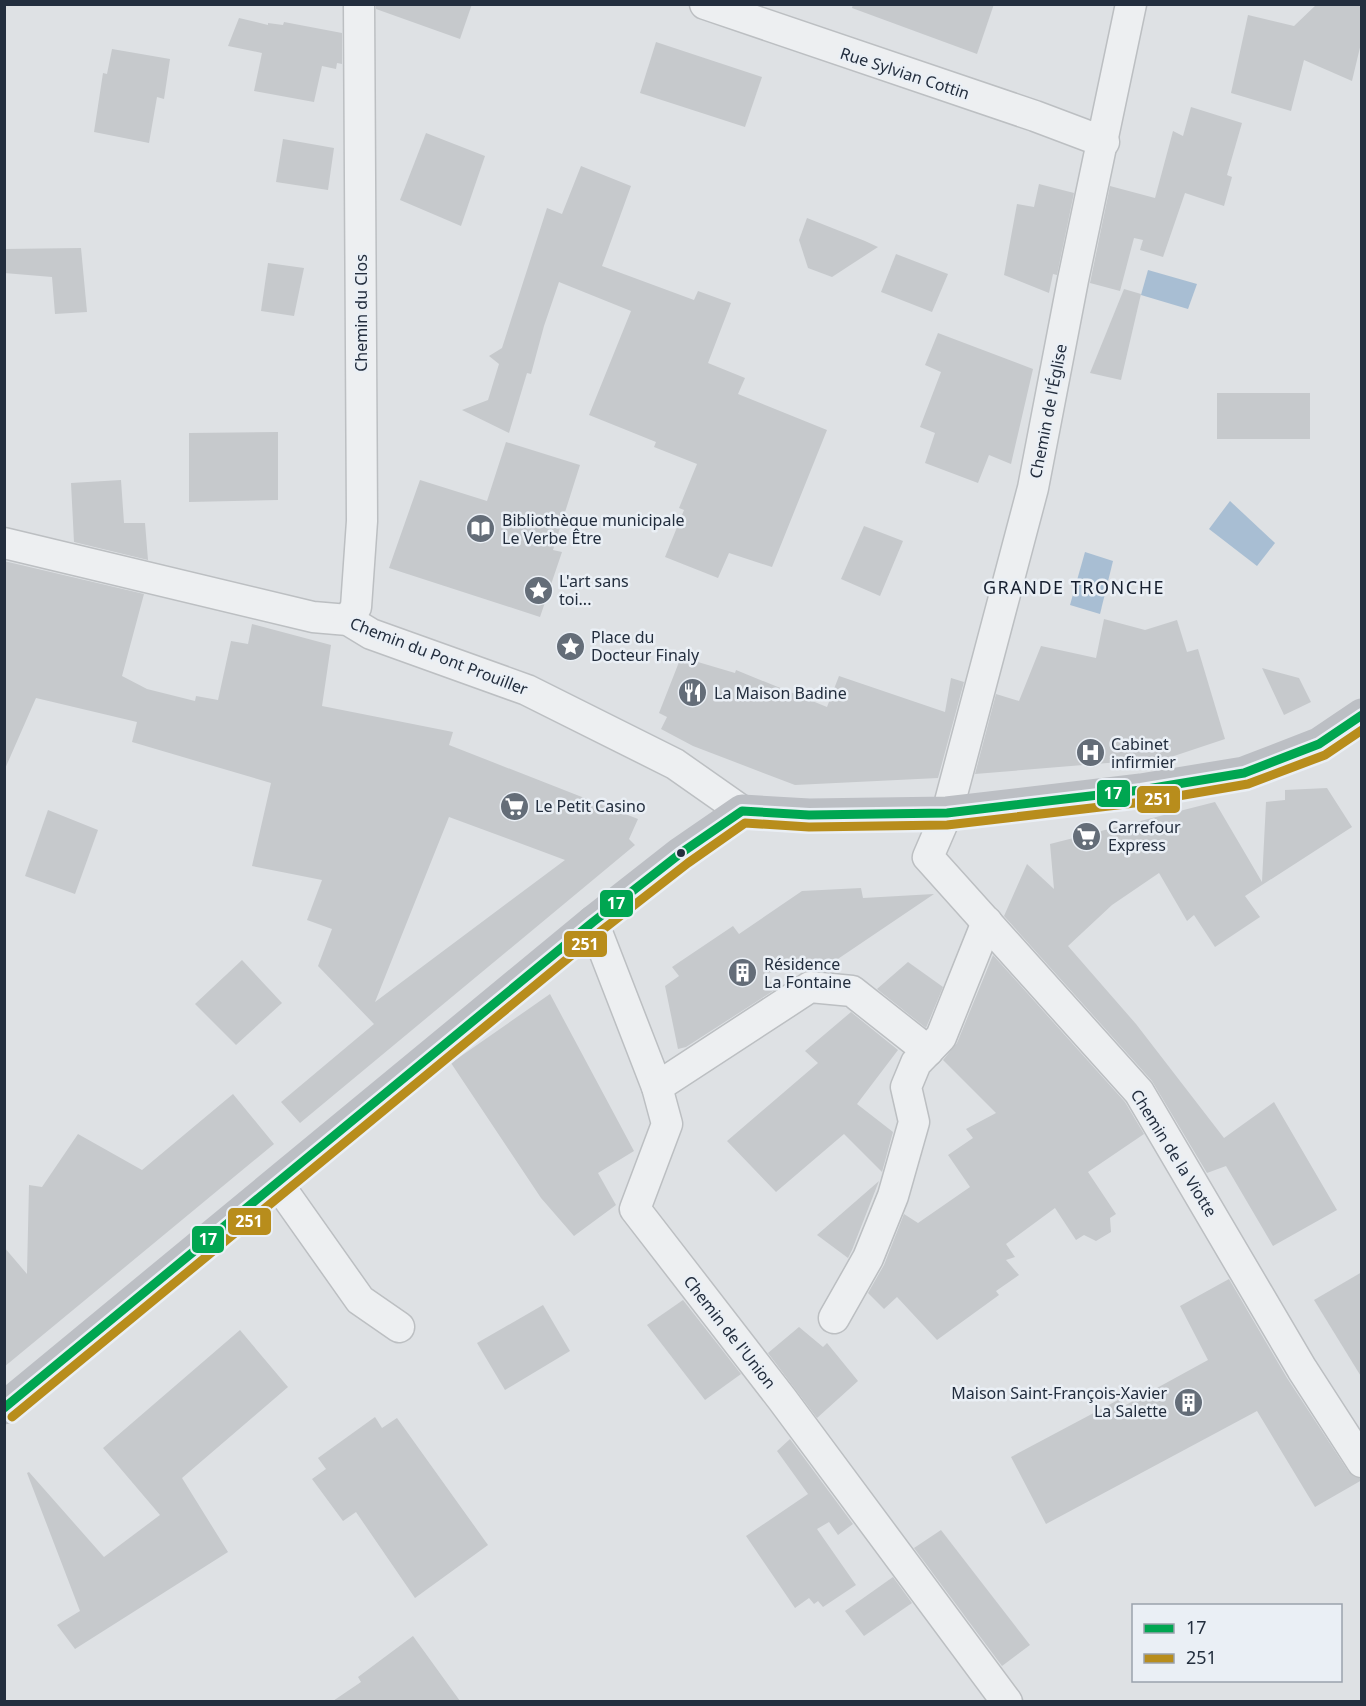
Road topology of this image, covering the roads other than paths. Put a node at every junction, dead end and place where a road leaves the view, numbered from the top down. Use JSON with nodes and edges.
{"nodes":[{"id":1,"x":359,"y":4,"type":"edge"},
{"id":2,"x":705,"y":4,"type":"edge"},
{"id":3,"x":1131,"y":4,"type":"edge"},
{"id":4,"x":1104,"y":142,"type":"junction"},
{"id":5,"x":4,"y":543,"type":"edge"},
{"id":6,"x":348,"y":620,"type":"junction"},
{"id":7,"x":1362,"y":715,"type":"edge"},
{"id":8,"x":742,"y":811,"type":"junction"},
{"id":9,"x":947,"y":813,"type":"junction"},
{"id":10,"x":592,"y":922,"type":"junction"},
{"id":11,"x":987,"y":922,"type":"junction"},
{"id":12,"x":928,"y":1051,"type":"junction"},
{"id":13,"x":657,"y":1087,"type":"junction"},
{"id":14,"x":278,"y":1184,"type":"junction"},
{"id":15,"x":834,"y":1318,"type":"dead end"},
{"id":16,"x":399,"y":1327,"type":"dead end"},
{"id":17,"x":4,"y":1408,"type":"edge"},
{"id":18,"x":1362,"y":1462,"type":"edge"},
{"id":19,"x":1007,"y":1701,"type":"edge"}],
"edges":[{"from":1,"to":6,"type":"street","name":"Chemin du Clos"},
{"from":2,"to":4,"type":"street","name":"Rue Sylvian Cottin"},
{"from":3,"to":4,"type":"street","name":"Chemin de l'Église"},
{"from":4,"to":9,"type":"street","name":"Chemin de l'Église"},
{"from":5,"to":6,"type":"street","name":"Chemin du Pont Prouiller"},
{"from":6,"to":8,"type":"street","name":"Chemin du Pont Prouiller"},
{"from":7,"to":9,"type":"street"},
{"from":8,"to":9,"type":"street"},
{"from":8,"to":10,"type":"street"},
{"from":9,"to":11,"type":"street","name":"Chemin de la Viotte"},
{"from":10,"to":13,"type":"street","name":"Chemin de l'Union"},
{"from":10,"to":14,"type":"street"},
{"from":11,"to":12,"type":"street"},
{"from":11,"to":18,"type":"street","name":"Chemin de la Viotte"},
{"from":12,"to":13,"type":"street"},
{"from":12,"to":15,"type":"street"},
{"from":13,"to":19,"type":"street","name":"Chemin de l'Union"},
{"from":14,"to":16,"type":"street"},
{"from":14,"to":17,"type":"street"}]}
